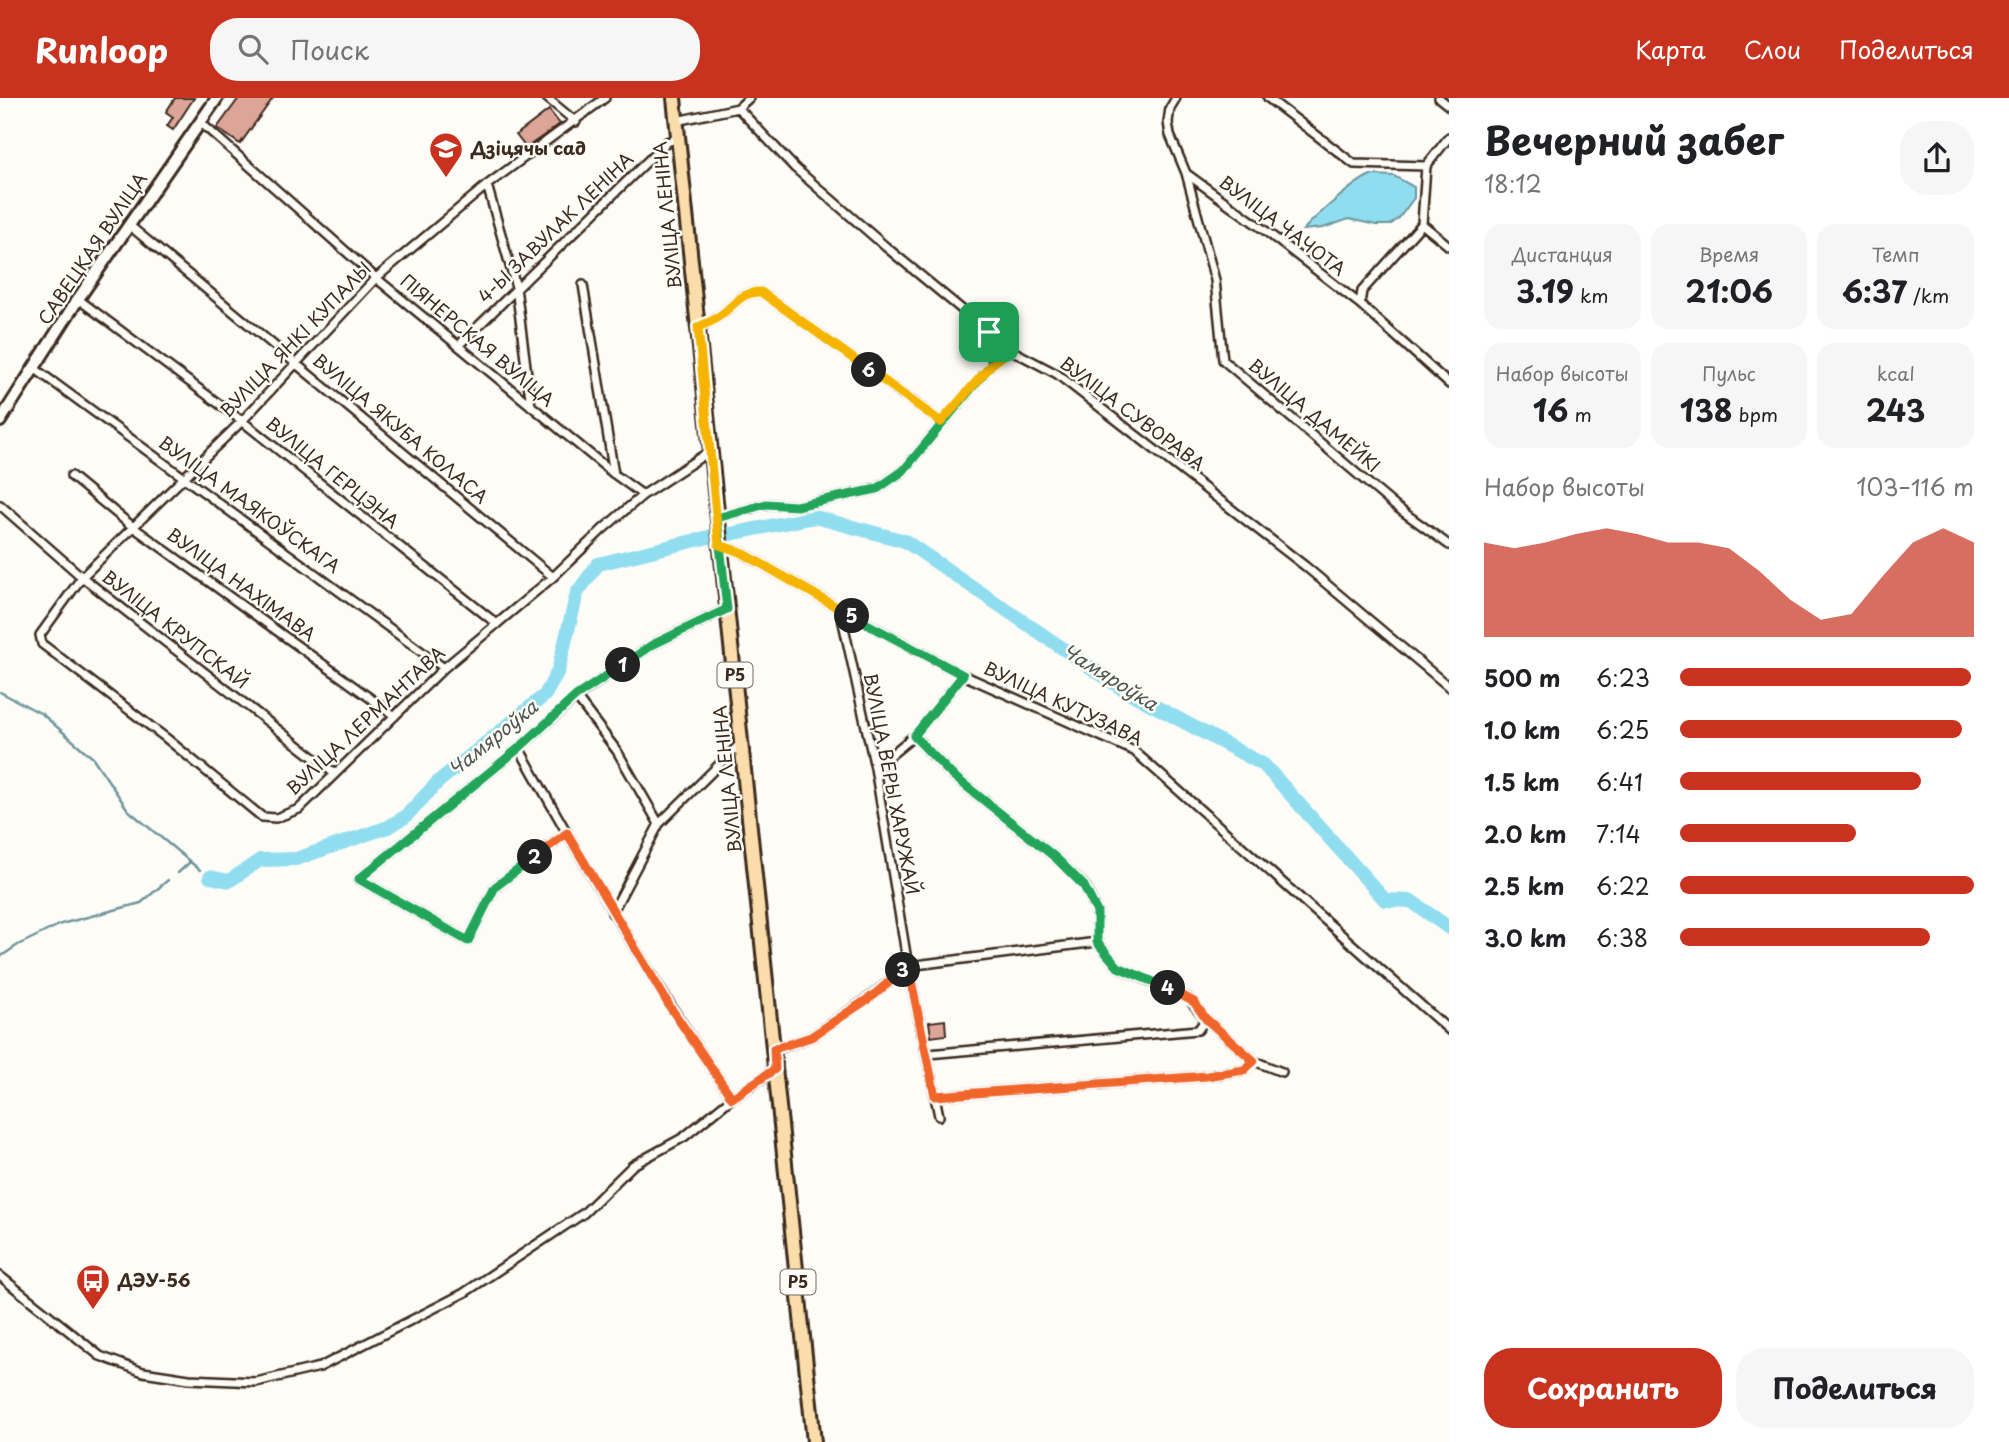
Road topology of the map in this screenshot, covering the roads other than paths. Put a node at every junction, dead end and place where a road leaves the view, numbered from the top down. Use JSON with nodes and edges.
{"nodes":[{"id":1,"x":217,"y":98,"type":"edge"},
{"id":2,"x":547,"y":98,"type":"edge"},
{"id":3,"x":605,"y":98,"type":"edge"},
{"id":4,"x":674,"y":98,"type":"edge"},
{"id":5,"x":749,"y":98,"type":"edge"},
{"id":6,"x":1177,"y":98,"type":"edge"},
{"id":7,"x":1268,"y":98,"type":"edge"},
{"id":8,"x":1439,"y":98,"type":"edge"},
{"id":9,"x":1449,"y":106,"type":"edge"},
{"id":10,"x":738,"y":108,"type":"junction"},
{"id":11,"x":576,"y":121,"type":"junction"},
{"id":12,"x":676,"y":121,"type":"junction"},
{"id":13,"x":200,"y":122,"type":"junction"},
{"id":14,"x":1449,"y":137,"type":"edge"},
{"id":15,"x":678,"y":138,"type":"junction"},
{"id":16,"x":1426,"y":166,"type":"junction"},
{"id":17,"x":1186,"y":173,"type":"junction"},
{"id":18,"x":487,"y":186,"type":"junction"},
{"id":19,"x":1422,"y":224,"type":"junction"},
{"id":20,"x":130,"y":226,"type":"junction"},
{"id":21,"x":1449,"y":246,"type":"edge"},
{"id":22,"x":376,"y":278,"type":"junction"},
{"id":23,"x":583,"y":285,"type":"dead end"},
{"id":24,"x":516,"y":287,"type":"junction"},
{"id":25,"x":78,"y":299,"type":"junction"},
{"id":26,"x":1360,"y":304,"type":"junction"},
{"id":27,"x":698,"y":327,"type":"junction"},
{"id":28,"x":989,"y":332,"type":"junction"},
{"id":29,"x":459,"y":345,"type":"junction"},
{"id":30,"x":1011,"y":350,"type":"junction"},
{"id":31,"x":296,"y":362,"type":"junction"},
{"id":32,"x":991,"y":365,"type":"junction"},
{"id":33,"x":34,"y":368,"type":"junction"},
{"id":34,"x":1448,"y":381,"type":"edge"},
{"id":35,"x":531,"y":406,"type":"junction"},
{"id":36,"x":0,"y":421,"type":"edge"},
{"id":37,"x":242,"y":421,"type":"junction"},
{"id":38,"x":941,"y":422,"type":"junction"},
{"id":39,"x":710,"y":451,"type":"junction"},
{"id":40,"x":614,"y":474,"type":"junction"},
{"id":41,"x":71,"y":476,"type":"dead end"},
{"id":42,"x":183,"y":476,"type":"junction"},
{"id":43,"x":643,"y":495,"type":"junction"},
{"id":44,"x":0,"y":505,"type":"edge"},
{"id":45,"x":717,"y":518,"type":"junction"},
{"id":46,"x":133,"y":527,"type":"junction"},
{"id":47,"x":719,"y":545,"type":"junction"},
{"id":48,"x":1449,"y":545,"type":"edge"},
{"id":49,"x":82,"y":577,"type":"junction"},
{"id":50,"x":553,"y":577,"type":"junction"},
{"id":51,"x":727,"y":609,"type":"junction"},
{"id":52,"x":840,"y":610,"type":"junction"},
{"id":53,"x":497,"y":624,"type":"junction"},
{"id":54,"x":40,"y":635,"type":"joint"},
{"id":55,"x":444,"y":668,"type":"junction"},
{"id":56,"x":963,"y":675,"type":"junction"},
{"id":57,"x":1449,"y":687,"type":"edge"},
{"id":58,"x":576,"y":696,"type":"junction"},
{"id":59,"x":395,"y":716,"type":"junction"},
{"id":60,"x":914,"y":736,"type":"junction"},
{"id":61,"x":742,"y":741,"type":"junction"},
{"id":62,"x":519,"y":748,"type":"junction"},
{"id":63,"x":875,"y":768,"type":"junction"},
{"id":64,"x":335,"y":774,"type":"junction"},
{"id":65,"x":659,"y":824,"type":"junction"},
{"id":66,"x":567,"y":833,"type":"junction"},
{"id":67,"x":612,"y":913,"type":"junction"},
{"id":68,"x":1097,"y":942,"type":"junction"},
{"id":69,"x":908,"y":966,"type":"junction"},
{"id":70,"x":1206,"y":1019,"type":"junction"},
{"id":71,"x":1449,"y":1030,"type":"edge"},
{"id":72,"x":774,"y":1049,"type":"junction"},
{"id":73,"x":928,"y":1054,"type":"junction"},
{"id":74,"x":1254,"y":1061,"type":"junction"},
{"id":75,"x":775,"y":1069,"type":"junction"},
{"id":76,"x":1282,"y":1072,"type":"dead end"},
{"id":77,"x":935,"y":1096,"type":"junction"},
{"id":78,"x":732,"y":1098,"type":"junction"},
{"id":79,"x":939,"y":1116,"type":"dead end"},
{"id":80,"x":0,"y":1276,"type":"edge"},
{"id":81,"x":814,"y":1442,"type":"edge"}],
"edges":[{"from":1,"to":13,"type":"street","name":"САВЕЦКАЯ ВУЛІЦА"},
{"from":2,"to":11,"type":"street"},
{"from":3,"to":11,"type":"street","name":"ВУЛІЦА ЯНКІ КУПАЛЫ"},
{"from":4,"to":12,"type":"main road","name":"ВУЛІЦА ЛЕНІНА","number":"Р5"},
{"from":5,"to":10,"type":"street"},
{"from":6,"to":17,"type":"street","name":"ВУЛІЦА ДАМЕЙКІ"},
{"from":7,"to":16,"type":"street"},
{"from":8,"to":9,"type":"street"},
{"from":10,"to":12,"type":"street"},
{"from":10,"to":28,"type":"street","name":"ВУЛІЦА СУВОРАВА"},
{"from":11,"to":18,"type":"street","name":"ВУЛІЦА ЯНКІ КУПАЛЫ"},
{"from":12,"to":15,"type":"main road","name":"ВУЛІЦА ЛЕНІНА","number":"Р5"},
{"from":13,"to":20,"type":"street","name":"САВЕЦКАЯ ВУЛІЦА"},
{"from":13,"to":22,"type":"street","name":"ПІЯНЕРСКАЯ ВУЛІЦА"},
{"from":14,"to":16,"type":"street"},
{"from":15,"to":24,"type":"street","name":"4-Ы ЗАВУЛАК ЛЕНІНА"},
{"from":15,"to":27,"type":"main road","name":"ВУЛІЦА ЛЕНІНА","number":"Р5"},
{"from":16,"to":19,"type":"street"},
{"from":17,"to":26,"type":"street","name":"ВУЛІЦА ЧАЧОТА"},
{"from":17,"to":48,"type":"street","name":"ВУЛІЦА ДАМЕЙКІ"},
{"from":18,"to":22,"type":"street","name":"ВУЛІЦА ЯНКІ КУПАЛЫ"},
{"from":18,"to":24,"type":"street"},
{"from":19,"to":21,"type":"street"},
{"from":19,"to":26,"type":"street"},
{"from":20,"to":25,"type":"street","name":"САВЕЦКАЯ ВУЛІЦА"},
{"from":20,"to":31,"type":"street","name":"ВУЛІЦА ЯКУБА КОЛАСА"},
{"from":22,"to":29,"type":"street","name":"ПІЯНЕРСКАЯ ВУЛІЦА"},
{"from":22,"to":31,"type":"street","name":"ВУЛІЦА ЯНКІ КУПАЛЫ"},
{"from":23,"to":40,"type":"street"},
{"from":24,"to":29,"type":"street","name":"4-Ы ЗАВУЛАК ЛЕНІНА"},
{"from":24,"to":35,"type":"street"},
{"from":25,"to":33,"type":"street","name":"САВЕЦКАЯ ВУЛІЦА"},
{"from":25,"to":37,"type":"street","name":"ВУЛІЦА ГЕРЦЭНА"},
{"from":26,"to":34,"type":"street","name":"ВУЛІЦА ЧАЧОТА"},
{"from":27,"to":38,"type":"street"},
{"from":27,"to":39,"type":"main road","name":"ВУЛІЦА ЛЕНІНА","number":"Р5"},
{"from":28,"to":30,"type":"street","name":"ВУЛІЦА СУВОРАВА"},
{"from":28,"to":32,"type":"street"},
{"from":29,"to":35,"type":"street","name":"ПІЯНЕРСКАЯ ВУЛІЦА"},
{"from":30,"to":32,"type":"street"},
{"from":30,"to":57,"type":"street","name":"ВУЛІЦА СУВОРАВА"},
{"from":31,"to":37,"type":"street","name":"ВУЛІЦА ЯНКІ КУПАЛЫ"},
{"from":31,"to":50,"type":"street","name":"ВУЛІЦА ЯКУБА КОЛАСА"},
{"from":32,"to":38,"type":"street"},
{"from":33,"to":36,"type":"street","name":"САВЕЦКАЯ ВУЛІЦА"},
{"from":33,"to":42,"type":"street","name":"ВУЛІЦА МАЯКОЎСКАГА"},
{"from":35,"to":40,"type":"street","name":"ПІЯНЕРСКАЯ ВУЛІЦА"},
{"from":37,"to":42,"type":"street","name":"ВУЛІЦА ЯНКІ КУПАЛЫ"},
{"from":37,"to":53,"type":"street","name":"ВУЛІЦА ГЕРЦЭНА"},
{"from":38,"to":45,"type":"street"},
{"from":39,"to":43,"type":"street","name":"ВУЛІЦА ЛЕРМАНТАВА"},
{"from":39,"to":45,"type":"main road","name":"ВУЛІЦА ЛЕНІНА","number":"Р5"},
{"from":40,"to":43,"type":"street","name":"ПІЯНЕРСКАЯ ВУЛІЦА"},
{"from":41,"to":46,"type":"street","name":"ВУЛІЦА НАХІМАВА"},
{"from":42,"to":46,"type":"street","name":"ВУЛІЦА ЯНКІ КУПАЛЫ"},
{"from":42,"to":55,"type":"street","name":"ВУЛІЦА МАЯКОЎСКАГА"},
{"from":43,"to":50,"type":"street","name":"ВУЛІЦА ЛЕРМАНТАВА"},
{"from":44,"to":49,"type":"street","name":"ВУЛІЦА КРУПСКАЙ"},
{"from":45,"to":47,"type":"main road","name":"ВУЛІЦА ЛЕНІНА","number":"Р5"},
{"from":46,"to":49,"type":"street","name":"ВУЛІЦА ЯНКІ КУПАЛЫ"},
{"from":46,"to":59,"type":"street","name":"ВУЛІЦА НАХІМАВА"},
{"from":47,"to":51,"type":"main road","name":"ВУЛІЦА ЛЕНІНА","number":"Р5"},
{"from":47,"to":52,"type":"street","name":"ВУЛІЦА КУТУЗАВА"},
{"from":49,"to":54,"type":"street","name":"ВУЛІЦА ЯНКІ КУПАЛЫ"},
{"from":49,"to":64,"type":"street","name":"ВУЛІЦА КРУПСКАЙ"},
{"from":50,"to":53,"type":"street","name":"ВУЛІЦА ЛЕРМАНТАВА"},
{"from":51,"to":58,"type":"street"},
{"from":51,"to":61,"type":"main road","name":"ВУЛІЦА ЛЕНІНА","number":"Р5"},
{"from":52,"to":56,"type":"street","name":"ВУЛІЦА КУТУЗАВА"},
{"from":52,"to":63,"type":"street","name":"ВУЛІЦА ВЕРЫ ХАРУЖАЙ"},
{"from":53,"to":55,"type":"street","name":"ВУЛІЦА ЛЕРМАНТАВА"},
{"from":54,"to":64,"type":"street","name":"ВУЛІЦА ЛЕРМАНТАВА"},
{"from":55,"to":59,"type":"street","name":"ВУЛІЦА ЛЕРМАНТАВА"},
{"from":56,"to":60,"type":"street"},
{"from":56,"to":71,"type":"street","name":"ВУЛІЦА КУТУЗАВА"},
{"from":58,"to":62,"type":"street"},
{"from":58,"to":65,"type":"street"},
{"from":59,"to":64,"type":"street","name":"ВУЛІЦА ЛЕРМАНТАВА"},
{"from":60,"to":63,"type":"street"},
{"from":60,"to":68,"type":"street"},
{"from":61,"to":65,"type":"street"},
{"from":61,"to":72,"type":"main road","name":"ВУЛІЦА ЛЕНІНА","number":"Р5"},
{"from":62,"to":66,"type":"street"},
{"from":62,"to":66,"type":"street"},
{"from":63,"to":69,"type":"street","name":"ВУЛІЦА ВЕРЫ ХАРУЖАЙ"},
{"from":65,"to":67,"type":"street"},
{"from":66,"to":67,"type":"street"},
{"from":67,"to":78,"type":"street"},
{"from":68,"to":69,"type":"street"},
{"from":68,"to":70,"type":"street"},
{"from":69,"to":72,"type":"street"},
{"from":69,"to":73,"type":"street","name":"ВУЛІЦА ВЕРЫ ХАРУЖАЙ"},
{"from":70,"to":73,"type":"street"},
{"from":70,"to":74,"type":"street"},
{"from":72,"to":75,"type":"main road","name":"ВУЛІЦА ЛЕНІНА","number":"Р5"},
{"from":73,"to":77,"type":"street","name":"ВУЛІЦА ВЕРЫ ХАРУЖАЙ"},
{"from":74,"to":76,"type":"street"},
{"from":74,"to":77,"type":"street"},
{"from":75,"to":78,"type":"street"},
{"from":75,"to":81,"type":"main road","name":"ВУЛІЦА ЛЕНІНА","number":"Р5"},
{"from":77,"to":79,"type":"street","name":"ВУЛІЦА ВЕРЫ ХАРУЖАЙ"},
{"from":78,"to":80,"type":"street"}]}
